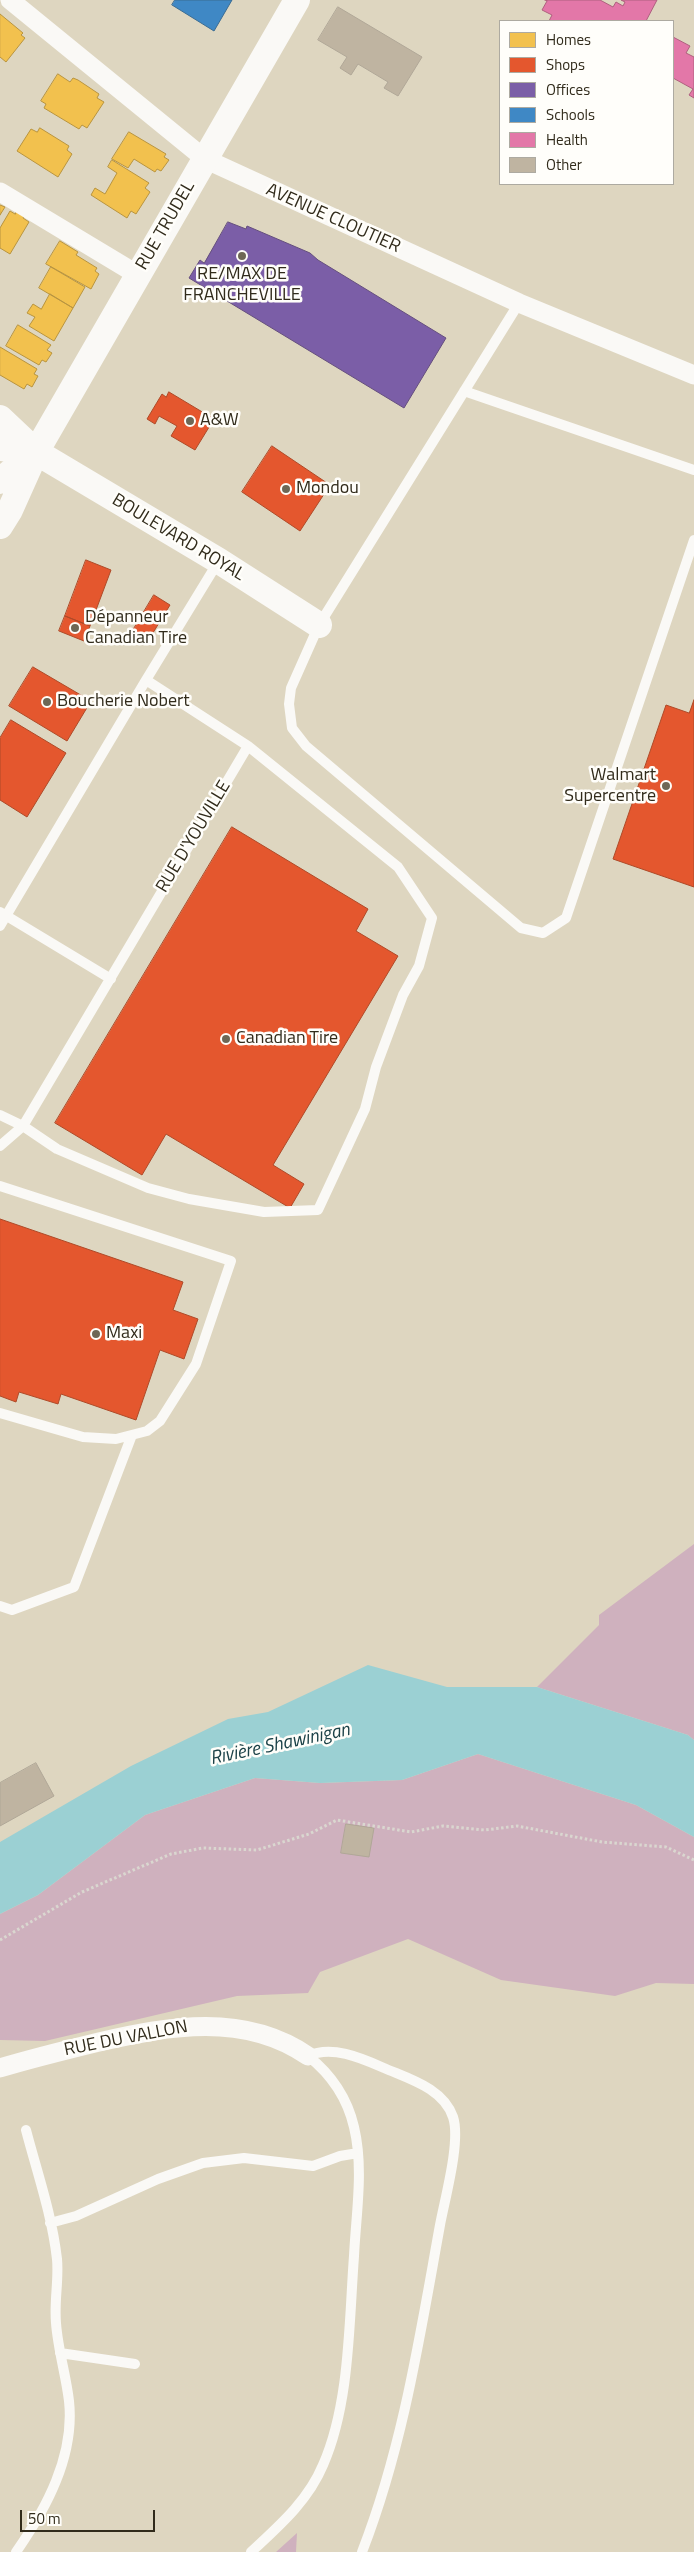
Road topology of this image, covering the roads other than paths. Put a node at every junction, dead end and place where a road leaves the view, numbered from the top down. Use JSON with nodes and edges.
{"nodes":[{"id":1,"x":10,"y":0,"type":"edge"},
{"id":2,"x":297,"y":0,"type":"edge"},
{"id":3,"x":205,"y":159,"type":"junction"},
{"id":4,"x":0,"y":192,"type":"edge"},
{"id":5,"x":138,"y":275,"type":"junction"},
{"id":6,"x":519,"y":302,"type":"junction"},
{"id":7,"x":694,"y":376,"type":"edge"},
{"id":8,"x":464,"y":391,"type":"junction"},
{"id":9,"x":0,"y":418,"type":"edge"},
{"id":10,"x":0,"y":448,"type":"edge"},
{"id":11,"x":36,"y":452,"type":"junction"},
{"id":12,"x":694,"y":470,"type":"edge"},
{"id":13,"x":0,"y":481,"type":"edge"},
{"id":14,"x":0,"y":526,"type":"edge"},
{"id":15,"x":694,"y":540,"type":"edge"},
{"id":16,"x":219,"y":561,"type":"junction"},
{"id":17,"x":319,"y":626,"type":"junction"},
{"id":18,"x":146,"y":680,"type":"junction"},
{"id":19,"x":248,"y":746,"type":"junction"},
{"id":20,"x":3,"y":914,"type":"edge"},
{"id":21,"x":0,"y":926,"type":"edge"},
{"id":22,"x":111,"y":979,"type":"junction"},
{"id":23,"x":0,"y":1115,"type":"edge"},
{"id":24,"x":23,"y":1126,"type":"junction"},
{"id":25,"x":0,"y":1146,"type":"edge"},
{"id":26,"x":0,"y":1186,"type":"edge"},
{"id":27,"x":0,"y":1414,"type":"edge"},
{"id":28,"x":132,"y":1435,"type":"junction"},
{"id":29,"x":0,"y":1606,"type":"edge"},
{"id":30,"x":308,"y":2056,"type":"junction"},
{"id":31,"x":0,"y":2068,"type":"edge"},
{"id":32,"x":26,"y":2130,"type":"dead end"},
{"id":33,"x":358,"y":2153,"type":"junction"},
{"id":34,"x":50,"y":2223,"type":"junction"},
{"id":35,"x":60,"y":2353,"type":"junction"},
{"id":36,"x":135,"y":2364,"type":"dead end"},
{"id":37,"x":16,"y":2552,"type":"edge"},
{"id":38,"x":251,"y":2552,"type":"edge"},
{"id":39,"x":362,"y":2552,"type":"edge"}],
"edges":[{"from":1,"to":3,"type":"street","name":"AVENUE CLOUTIER"},
{"from":2,"to":3,"type":"main road","name":"RUE TRUDEL"},
{"from":3,"to":5,"type":"main road","name":"RUE TRUDEL"},
{"from":3,"to":6,"type":"street","name":"AVENUE CLOUTIER"},
{"from":4,"to":5,"type":"street"},
{"from":5,"to":11,"type":"main road","name":"RUE TRUDEL"},
{"from":6,"to":7,"type":"street","name":"AVENUE CLOUTIER"},
{"from":6,"to":8,"type":"lane"},
{"from":8,"to":12,"type":"lane"},
{"from":8,"to":17,"type":"lane"},
{"from":9,"to":11,"type":"main road","name":"BOULEVARD ROYAL"},
{"from":10,"to":11,"type":"main road","name":"BOULEVARD ROYAL"},
{"from":11,"to":13,"type":"main road","name":"RUE TRUDEL"},
{"from":11,"to":14,"type":"main road","name":"RUE TRUDEL"},
{"from":11,"to":16,"type":"main road","name":"BOULEVARD ROYAL"},
{"from":15,"to":17,"type":"lane"},
{"from":16,"to":17,"type":"main road","name":"BOULEVARD ROYAL"},
{"from":16,"to":18,"type":"lane"},
{"from":18,"to":19,"type":"lane"},
{"from":18,"to":20,"type":"lane"},
{"from":19,"to":22,"type":"lane","name":"RUE D'YOUVILLE"},
{"from":19,"to":24,"type":"lane"},
{"from":20,"to":21,"type":"lane"},
{"from":20,"to":22,"type":"lane"},
{"from":22,"to":24,"type":"lane","name":"RUE D'YOUVILLE"},
{"from":23,"to":24,"type":"lane"},
{"from":24,"to":25,"type":"lane","name":"RUE D'YOUVILLE"},
{"from":26,"to":28,"type":"lane"},
{"from":27,"to":28,"type":"lane"},
{"from":28,"to":29,"type":"lane"},
{"from":30,"to":31,"type":"street","name":"RUE DU VALLON"},
{"from":30,"to":33,"type":"lane"},
{"from":30,"to":39,"type":"lane"},
{"from":32,"to":34,"type":"lane"},
{"from":33,"to":34,"type":"lane"},
{"from":33,"to":38,"type":"lane"},
{"from":34,"to":35,"type":"lane"},
{"from":35,"to":36,"type":"lane"},
{"from":35,"to":37,"type":"lane"}]}
